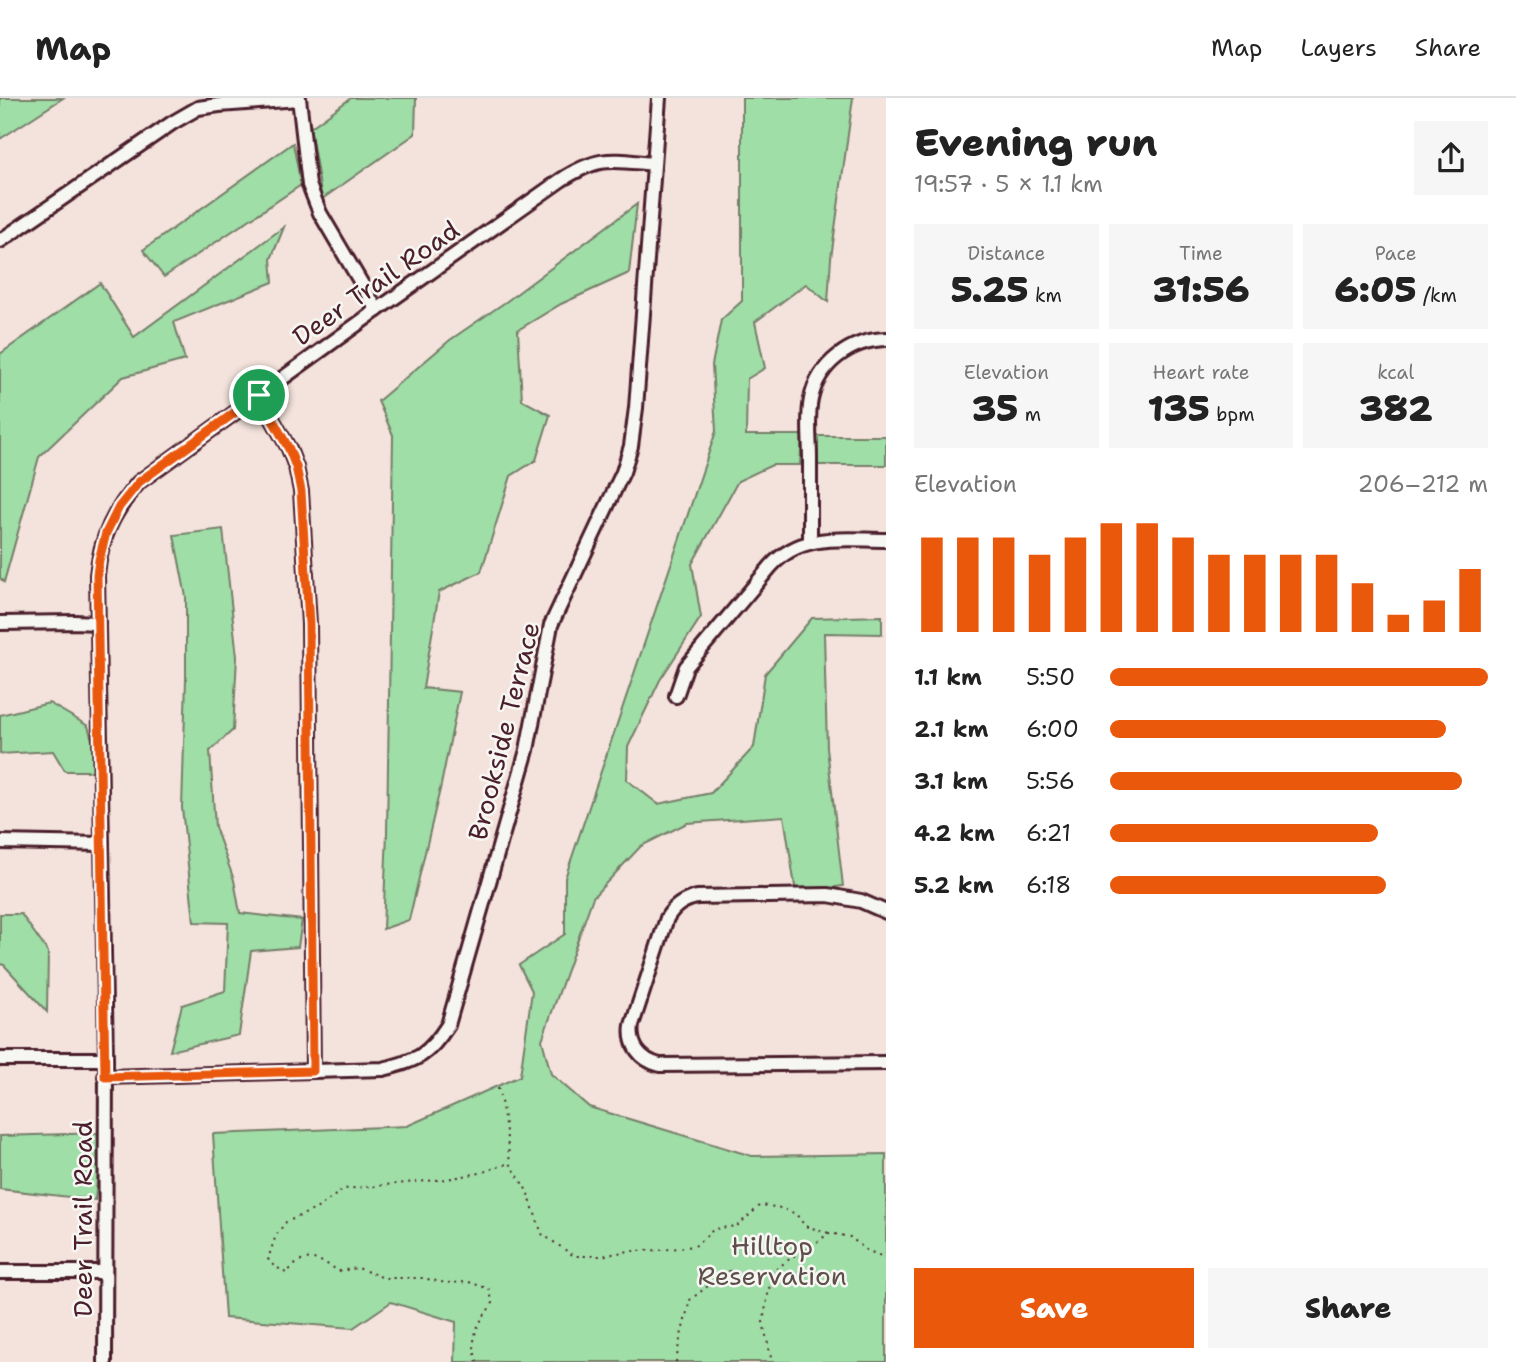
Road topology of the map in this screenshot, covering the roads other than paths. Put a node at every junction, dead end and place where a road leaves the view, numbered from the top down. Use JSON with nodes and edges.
{"nodes":[{"id":1,"x":299,"y":98,"type":"edge"},
{"id":2,"x":659,"y":98,"type":"edge"},
{"id":3,"x":654,"y":164,"type":"junction"},
{"id":4,"x":0,"y":241,"type":"edge"},
{"id":5,"x":377,"y":310,"type":"junction"},
{"id":6,"x":886,"y":339,"type":"edge"},
{"id":7,"x":259,"y":395,"type":"junction"},
{"id":8,"x":886,"y":540,"type":"edge"},
{"id":9,"x":810,"y":542,"type":"junction"},
{"id":10,"x":0,"y":623,"type":"edge"},
{"id":11,"x":98,"y":624,"type":"junction"},
{"id":12,"x":676,"y":696,"type":"dead end"},
{"id":13,"x":0,"y":842,"type":"edge"},
{"id":14,"x":102,"y":844,"type":"junction"},
{"id":15,"x":886,"y":912,"type":"edge"},
{"id":16,"x":0,"y":1059,"type":"edge"},
{"id":17,"x":106,"y":1059,"type":"junction"},
{"id":18,"x":886,"y":1063,"type":"edge"},
{"id":19,"x":313,"y":1071,"type":"junction"},
{"id":20,"x":105,"y":1077,"type":"junction"},
{"id":21,"x":0,"y":1272,"type":"edge"},
{"id":22,"x":105,"y":1272,"type":"junction"},
{"id":23,"x":105,"y":1362,"type":"edge"}],
"edges":[{"from":1,"to":4,"type":"street"},
{"from":1,"to":5,"type":"street"},
{"from":2,"to":3,"type":"street","name":"Brookside Terrace"},
{"from":3,"to":5,"type":"street","name":"Deer Trail Road"},
{"from":3,"to":19,"type":"street","name":"Brookside Terrace"},
{"from":5,"to":7,"type":"street","name":"Deer Trail Road"},
{"from":6,"to":9,"type":"street"},
{"from":7,"to":11,"type":"street","name":"Deer Trail Road"},
{"from":7,"to":19,"type":"street"},
{"from":8,"to":9,"type":"street"},
{"from":9,"to":12,"type":"street"},
{"from":10,"to":11,"type":"street"},
{"from":11,"to":14,"type":"street","name":"Deer Trail Road"},
{"from":13,"to":14,"type":"street"},
{"from":14,"to":17,"type":"street","name":"Deer Trail Road"},
{"from":15,"to":18,"type":"street"},
{"from":16,"to":17,"type":"street"},
{"from":17,"to":20,"type":"street","name":"Deer Trail Road"},
{"from":19,"to":20,"type":"street","name":"Brookside Terrace"},
{"from":20,"to":22,"type":"street","name":"Deer Trail Road"},
{"from":21,"to":22,"type":"street"},
{"from":22,"to":23,"type":"street","name":"Deer Trail Road"}]}
